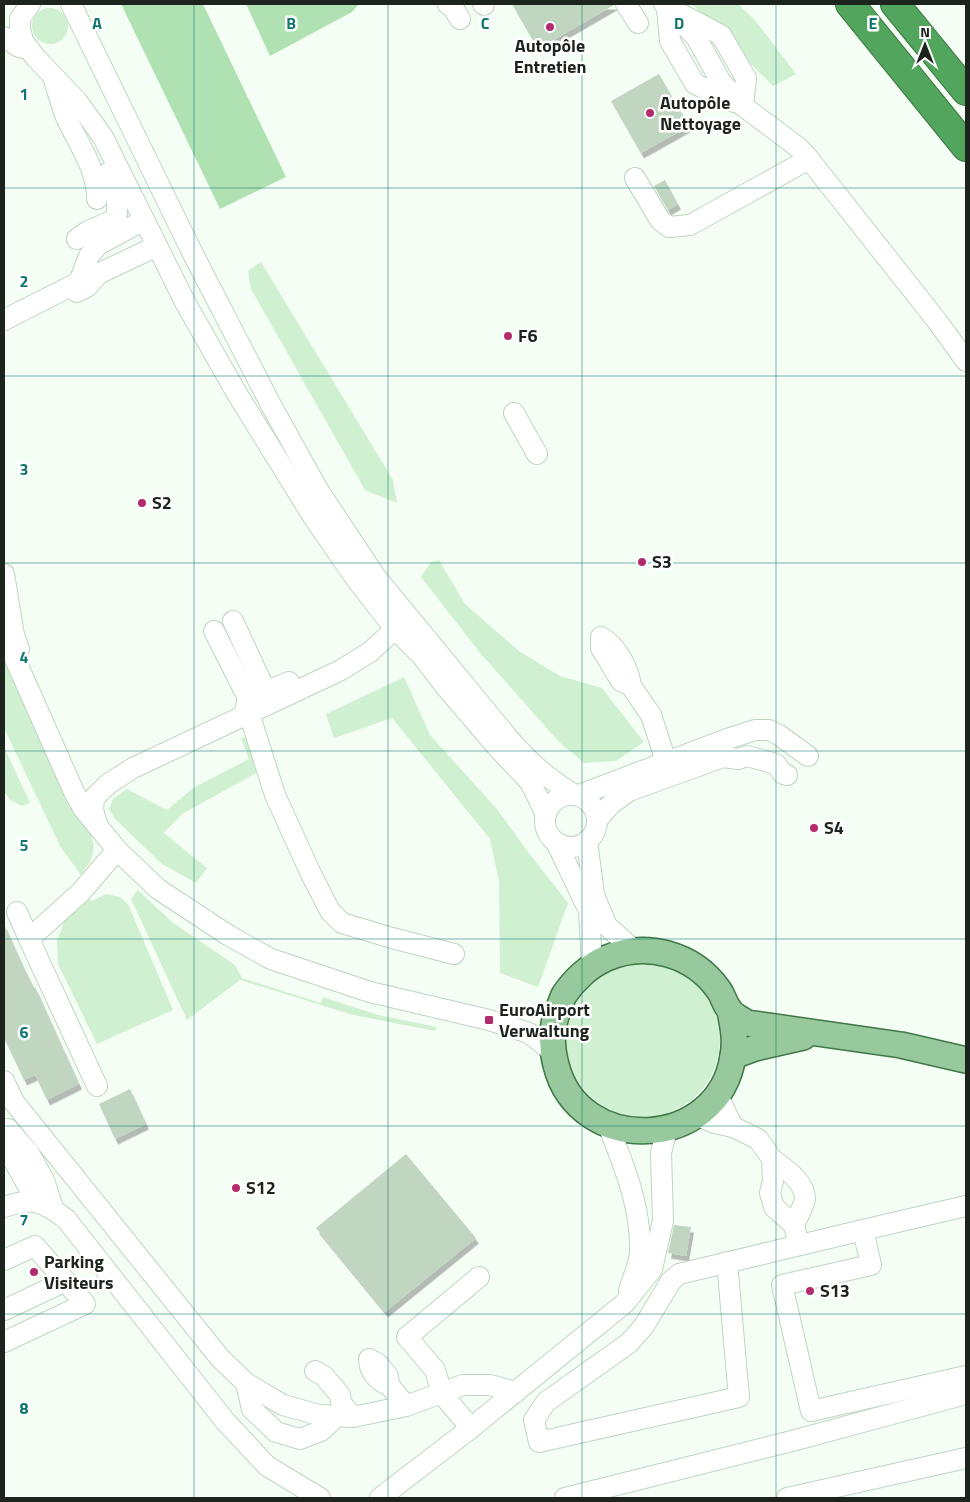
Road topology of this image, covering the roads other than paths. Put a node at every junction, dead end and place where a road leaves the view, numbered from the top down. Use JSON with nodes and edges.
{"nodes":[{"id":1,"x":71,"y":4,"type":"edge"},
{"id":2,"x":626,"y":4,"type":"edge"},
{"id":3,"x":850,"y":4,"type":"edge"},
{"id":4,"x":895,"y":4,"type":"edge"},
{"id":5,"x":918,"y":4,"type":"edge"},
{"id":6,"x":27,"y":5,"type":"edge"},
{"id":7,"x":666,"y":6,"type":"edge"},
{"id":8,"x":638,"y":23,"type":"dead end"},
{"id":9,"x":4,"y":37,"type":"edge"},
{"id":10,"x":29,"y":49,"type":"junction"},
{"id":11,"x":52,"y":73,"type":"junction"},
{"id":12,"x":966,"y":79,"type":"edge"},
{"id":13,"x":966,"y":91,"type":"edge"},
{"id":14,"x":72,"y":128,"type":"junction"},
{"id":15,"x":966,"y":147,"type":"edge"},
{"id":16,"x":92,"y":158,"type":"junction"},
{"id":17,"x":809,"y":159,"type":"junction"},
{"id":18,"x":635,"y":178,"type":"dead end"},
{"id":19,"x":153,"y":238,"type":"junction"},
{"id":20,"x":77,"y":239,"type":"dead end"},
{"id":21,"x":84,"y":284,"type":"junction"},
{"id":22,"x":4,"y":320,"type":"edge"},
{"id":23,"x":4,"y":328,"type":"edge"},
{"id":24,"x":966,"y":361,"type":"edge"},
{"id":25,"x":514,"y":413,"type":"dead end"},
{"id":26,"x":537,"y":454,"type":"dead end"},
{"id":27,"x":4,"y":574,"type":"edge"},
{"id":28,"x":403,"y":625,"type":"junction"},
{"id":29,"x":4,"y":634,"type":"edge"},
{"id":30,"x":601,"y":637,"type":"dead end"},
{"id":31,"x":341,"y":670,"type":"junction"},
{"id":32,"x":40,"y":715,"type":"junction"},
{"id":33,"x":244,"y":715,"type":"junction"},
{"id":34,"x":729,"y":751,"type":"junction"},
{"id":35,"x":663,"y":763,"type":"junction"},
{"id":36,"x":118,"y":776,"type":"junction"},
{"id":37,"x":74,"y":792,"type":"junction"},
{"id":38,"x":577,"y":795,"type":"junction"},
{"id":39,"x":546,"y":814,"type":"junction"},
{"id":40,"x":597,"y":820,"type":"junction"},
{"id":41,"x":97,"y":826,"type":"junction"},
{"id":42,"x":556,"y":842,"type":"junction"},
{"id":43,"x":587,"y":842,"type":"junction"},
{"id":44,"x":116,"y":850,"type":"junction"},
{"id":45,"x":17,"y":912,"type":"dead end"},
{"id":46,"x":29,"y":939,"type":"junction"},
{"id":47,"x":634,"y":950,"type":"junction"},
{"id":48,"x":454,"y":954,"type":"dead end"},
{"id":49,"x":592,"y":967,"type":"junction"},
{"id":50,"x":730,"y":1011,"type":"junction"},
{"id":51,"x":819,"y":1034,"type":"junction"},
{"id":52,"x":552,"y":1050,"type":"junction"},
{"id":53,"x":734,"y":1056,"type":"junction"},
{"id":54,"x":966,"y":1060,"type":"edge"},
{"id":55,"x":4,"y":1081,"type":"edge"},
{"id":56,"x":97,"y":1086,"type":"dead end"},
{"id":57,"x":718,"y":1094,"type":"junction"},
{"id":58,"x":696,"y":1115,"type":"junction"},
{"id":59,"x":608,"y":1125,"type":"junction"},
{"id":60,"x":6,"y":1127,"type":"edge"},
{"id":61,"x":733,"y":1127,"type":"junction"},
{"id":62,"x":667,"y":1129,"type":"junction"},
{"id":63,"x":49,"y":1146,"type":"junction"},
{"id":64,"x":772,"y":1159,"type":"junction"},
{"id":65,"x":45,"y":1205,"type":"junction"},
{"id":66,"x":966,"y":1206,"type":"edge"},
{"id":67,"x":4,"y":1207,"type":"edge"},
{"id":68,"x":792,"y":1216,"type":"junction"},
{"id":69,"x":863,"y":1230,"type":"junction"},
{"id":70,"x":799,"y":1245,"type":"junction"},
{"id":71,"x":4,"y":1260,"type":"edge"},
{"id":72,"x":727,"y":1262,"type":"junction"},
{"id":73,"x":479,"y":1277,"type":"dead end"},
{"id":74,"x":66,"y":1281,"type":"junction"},
{"id":75,"x":625,"y":1303,"type":"junction"},
{"id":76,"x":4,"y":1310,"type":"edge"},
{"id":77,"x":4,"y":1342,"type":"edge"},
{"id":78,"x":369,"y":1359,"type":"dead end"},
{"id":79,"x":315,"y":1371,"type":"dead end"},
{"id":80,"x":966,"y":1376,"type":"edge"},
{"id":81,"x":246,"y":1383,"type":"junction"},
{"id":82,"x":516,"y":1392,"type":"junction"},
{"id":83,"x":442,"y":1394,"type":"junction"},
{"id":84,"x":966,"y":1394,"type":"edge"},
{"id":85,"x":406,"y":1406,"type":"junction"},
{"id":86,"x":344,"y":1412,"type":"junction"},
{"id":87,"x":471,"y":1428,"type":"junction"},
{"id":88,"x":966,"y":1458,"type":"edge"},
{"id":89,"x":320,"y":1498,"type":"edge"},
{"id":90,"x":380,"y":1498,"type":"edge"},
{"id":91,"x":566,"y":1498,"type":"edge"},
{"id":92,"x":786,"y":1498,"type":"edge"}],
"edges":[{"from":1,"to":28,"type":"street"},
{"from":2,"to":8,"type":"street"},
{"from":3,"to":15,"type":"highway"},
{"from":4,"to":13,"type":"highway"},
{"from":5,"to":12,"type":"highway"},
{"from":6,"to":10,"type":"street"},
{"from":7,"to":17,"type":"street"},
{"from":9,"to":10,"type":"street"},
{"from":10,"to":11,"type":"street"},
{"from":11,"to":14,"type":"street"},
{"from":11,"to":19,"type":"street"},
{"from":14,"to":16,"type":"street"},
{"from":14,"to":16,"type":"street"},
{"from":16,"to":20,"type":"street"},
{"from":17,"to":18,"type":"street"},
{"from":17,"to":24,"type":"street"},
{"from":19,"to":21,"type":"street"},
{"from":19,"to":21,"type":"street"},
{"from":19,"to":28,"type":"street"},
{"from":21,"to":22,"type":"street"},
{"from":21,"to":23,"type":"street"},
{"from":25,"to":26,"type":"street"},
{"from":27,"to":32,"type":"street"},
{"from":28,"to":31,"type":"street"},
{"from":28,"to":38,"type":"street"},
{"from":28,"to":39,"type":"street"},
{"from":29,"to":32,"type":"street"},
{"from":30,"to":35,"type":"street"},
{"from":31,"to":33,"type":"street"},
{"from":31,"to":33,"type":"street"},
{"from":32,"to":37,"type":"street"},
{"from":33,"to":36,"type":"street"},
{"from":33,"to":48,"type":"street"},
{"from":34,"to":34,"type":"street"},
{"from":34,"to":35,"type":"street"},
{"from":34,"to":40,"type":"street"},
{"from":35,"to":38,"type":"street"},
{"from":36,"to":37,"type":"street"},
{"from":36,"to":41,"type":"street"},
{"from":37,"to":41,"type":"street"},
{"from":38,"to":39,"type":"street"},
{"from":38,"to":40,"type":"street"},
{"from":39,"to":42,"type":"street"},
{"from":40,"to":43,"type":"street"},
{"from":41,"to":44,"type":"street"},
{"from":42,"to":43,"type":"street"},
{"from":42,"to":49,"type":"street"},
{"from":43,"to":47,"type":"street"},
{"from":44,"to":46,"type":"street"},
{"from":44,"to":52,"type":"street"},
{"from":45,"to":46,"type":"street"},
{"from":46,"to":56,"type":"street"},
{"from":47,"to":49,"type":"main road"},
{"from":47,"to":50,"type":"main road"},
{"from":49,"to":52,"type":"main road"},
{"from":50,"to":51,"type":"main road"},
{"from":50,"to":53,"type":"main road"},
{"from":51,"to":53,"type":"main road"},
{"from":51,"to":54,"type":"main road"},
{"from":52,"to":59,"type":"main road"},
{"from":53,"to":57,"type":"main road"},
{"from":55,"to":63,"type":"street"},
{"from":57,"to":58,"type":"main road"},
{"from":57,"to":61,"type":"street"},
{"from":58,"to":61,"type":"street"},
{"from":58,"to":62,"type":"main road"},
{"from":59,"to":62,"type":"main road"},
{"from":59,"to":75,"type":"street"},
{"from":60,"to":63,"type":"street"},
{"from":60,"to":65,"type":"street"},
{"from":61,"to":64,"type":"street"},
{"from":62,"to":75,"type":"street"},
{"from":63,"to":81,"type":"street"},
{"from":64,"to":68,"type":"street"},
{"from":64,"to":68,"type":"street"},
{"from":65,"to":67,"type":"street"},
{"from":65,"to":89,"type":"street"},
{"from":66,"to":69,"type":"street"},
{"from":68,"to":70,"type":"street"},
{"from":69,"to":70,"type":"street"},
{"from":69,"to":80,"type":"street"},
{"from":70,"to":72,"type":"street"},
{"from":71,"to":74,"type":"street"},
{"from":72,"to":72,"type":"street"},
{"from":73,"to":83,"type":"street"},
{"from":74,"to":76,"type":"street"},
{"from":74,"to":77,"type":"street"},
{"from":75,"to":82,"type":"street"},
{"from":78,"to":85,"type":"street"},
{"from":79,"to":86,"type":"street"},
{"from":81,"to":86,"type":"street"},
{"from":81,"to":86,"type":"street"},
{"from":82,"to":83,"type":"street"},
{"from":82,"to":87,"type":"street"},
{"from":83,"to":85,"type":"street"},
{"from":83,"to":87,"type":"street"},
{"from":84,"to":91,"type":"street"},
{"from":85,"to":86,"type":"street"},
{"from":87,"to":90,"type":"street"},
{"from":88,"to":92,"type":"street"}]}
